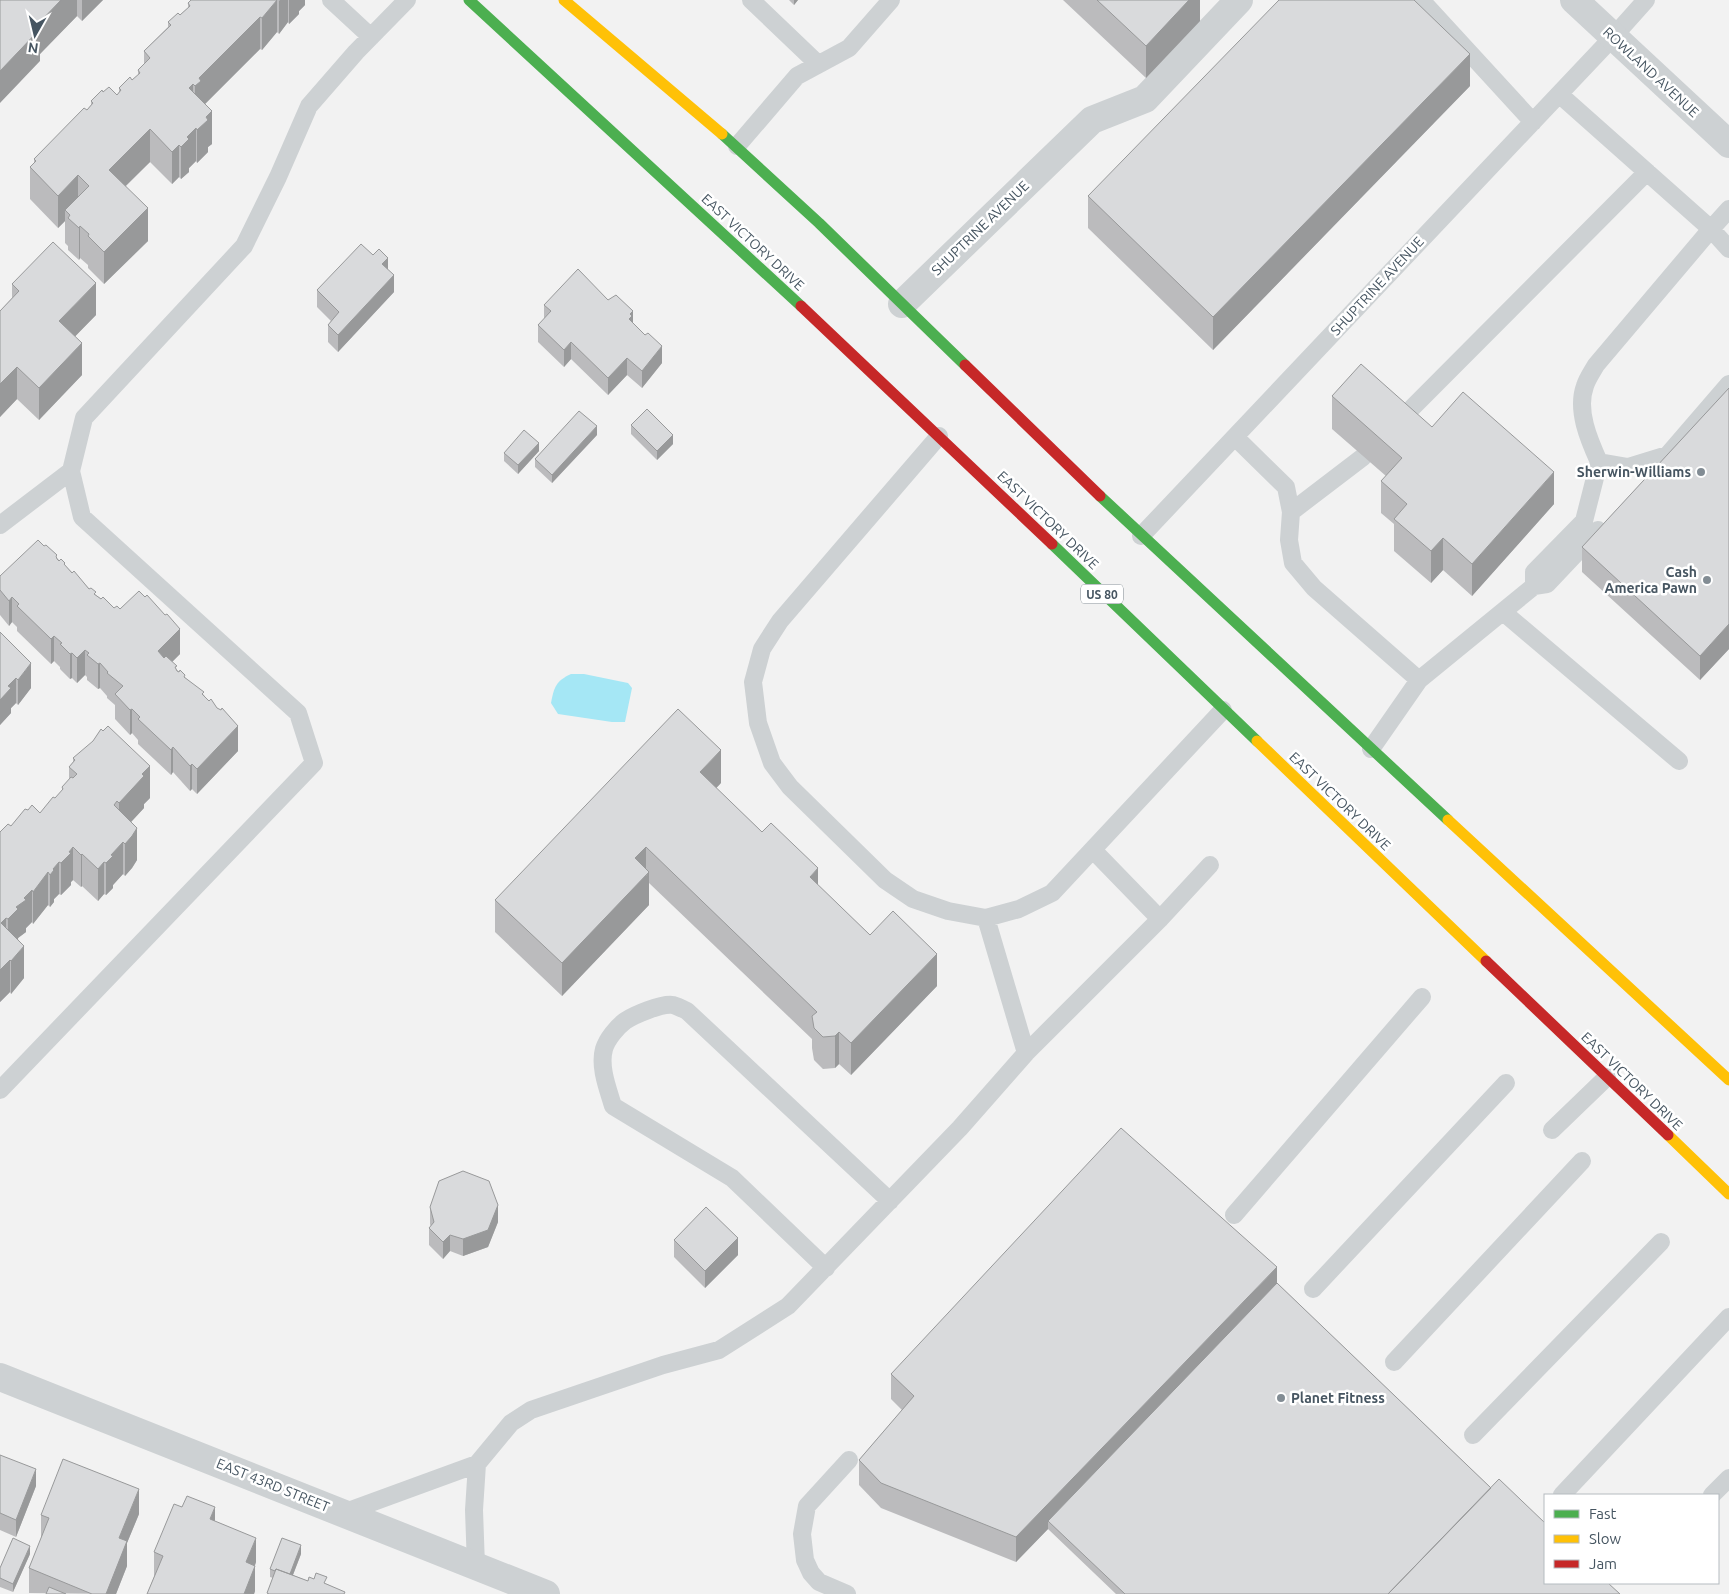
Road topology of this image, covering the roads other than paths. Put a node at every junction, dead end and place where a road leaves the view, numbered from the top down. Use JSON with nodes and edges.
{"nodes":[{"id":1,"x":331,"y":0,"type":"edge"},
{"id":2,"x":408,"y":0,"type":"edge"},
{"id":3,"x":469,"y":0,"type":"edge"},
{"id":4,"x":751,"y":0,"type":"edge"},
{"id":5,"x":891,"y":0,"type":"edge"},
{"id":6,"x":1239,"y":0,"type":"edge"},
{"id":7,"x":1421,"y":0,"type":"edge"},
{"id":8,"x":1574,"y":0,"type":"edge"},
{"id":9,"x":1646,"y":0,"type":"edge"},
{"id":10,"x":575,"y":3,"type":"edge"},
{"id":11,"x":371,"y":37,"type":"junction"},
{"id":12,"x":1613,"y":37,"type":"junction"},
{"id":13,"x":818,"y":64,"type":"junction"},
{"id":14,"x":1559,"y":94,"type":"junction"},
{"id":15,"x":1533,"y":122,"type":"junction"},
{"id":16,"x":1729,"y":144,"type":"edge"},
{"id":17,"x":737,"y":146,"type":"junction"},
{"id":18,"x":1647,"y":172,"type":"junction"},
{"id":19,"x":1729,"y":209,"type":"edge"},
{"id":20,"x":1711,"y":229,"type":"junction"},
{"id":21,"x":1729,"y":249,"type":"edge"},
{"id":22,"x":902,"y":304,"type":"junction"},
{"id":23,"x":1729,"y":384,"type":"edge"},
{"id":24,"x":1394,"y":426,"type":"edge"},
{"id":25,"x":939,"y":436,"type":"junction"},
{"id":26,"x":1234,"y":437,"type":"junction"},
{"id":27,"x":1667,"y":455,"type":"junction"},
{"id":28,"x":1363,"y":457,"type":"edge"},
{"id":29,"x":1599,"y":462,"type":"junction"},
{"id":30,"x":71,"y":471,"type":"junction"},
{"id":31,"x":1650,"y":475,"type":"edge"},
{"id":32,"x":1291,"y":512,"type":"junction"},
{"id":33,"x":1609,"y":519,"type":"edge"},
{"id":34,"x":0,"y":525,"type":"edge"},
{"id":35,"x":1141,"y":536,"type":"junction"},
{"id":36,"x":1534,"y":586,"type":"junction"},
{"id":37,"x":1503,"y":612,"type":"junction"},
{"id":38,"x":1420,"y":680,"type":"junction"},
{"id":39,"x":1223,"y":710,"type":"junction"},
{"id":40,"x":1371,"y":749,"type":"junction"},
{"id":41,"x":1679,"y":761,"type":"dead end"},
{"id":42,"x":1093,"y":850,"type":"junction"},
{"id":43,"x":1210,"y":865,"type":"dead end"},
{"id":44,"x":986,"y":918,"type":"junction"},
{"id":45,"x":1160,"y":919,"type":"junction"},
{"id":46,"x":1422,"y":997,"type":"dead end"},
{"id":47,"x":1026,"y":1053,"type":"junction"},
{"id":48,"x":1607,"y":1077,"type":"junction"},
{"id":49,"x":1729,"y":1080,"type":"edge"},
{"id":50,"x":1506,"y":1083,"type":"dead end"},
{"id":51,"x":0,"y":1090,"type":"edge"},
{"id":52,"x":1552,"y":1130,"type":"dead end"},
{"id":53,"x":1582,"y":1161,"type":"dead end"},
{"id":54,"x":1729,"y":1194,"type":"edge"},
{"id":55,"x":890,"y":1201,"type":"junction"},
{"id":56,"x":1234,"y":1215,"type":"dead end"},
{"id":57,"x":1662,"y":1242,"type":"dead end"},
{"id":58,"x":826,"y":1268,"type":"junction"},
{"id":59,"x":1313,"y":1289,"type":"dead end"},
{"id":60,"x":1729,"y":1317,"type":"edge"},
{"id":61,"x":1394,"y":1362,"type":"dead end"},
{"id":62,"x":0,"y":1377,"type":"edge"},
{"id":63,"x":1472,"y":1435,"type":"dead end"},
{"id":64,"x":850,"y":1460,"type":"dead end"},
{"id":65,"x":477,"y":1464,"type":"junction"},
{"id":66,"x":1729,"y":1478,"type":"edge"},
{"id":67,"x":1563,"y":1494,"type":"edge"},
{"id":68,"x":1713,"y":1494,"type":"edge"},
{"id":69,"x":343,"y":1513,"type":"junction"},
{"id":70,"x":476,"y":1566,"type":"junction"},
{"id":71,"x":530,"y":1591,"type":"edge"},
{"id":72,"x":847,"y":1594,"type":"edge"}],
"edges":[{"from":1,"to":11,"type":"lane"},
{"from":2,"to":11,"type":"lane"},
{"from":3,"to":25,"type":"main road","name":"EAST VICTORY DRIVE","number":"US 80"},
{"from":4,"to":13,"type":"lane"},
{"from":5,"to":13,"type":"lane"},
{"from":6,"to":22,"type":"street","name":"SHUPTRINE AVENUE"},
{"from":7,"to":15,"type":"lane"},
{"from":8,"to":12,"type":"street","name":"ROWLAND AVENUE"},
{"from":9,"to":12,"type":"lane","name":"SHUPTRINE AVENUE"},
{"from":10,"to":17,"type":"main road"},
{"from":11,"to":30,"type":"lane"},
{"from":12,"to":14,"type":"lane","name":"SHUPTRINE AVENUE"},
{"from":12,"to":16,"type":"street","name":"ROWLAND AVENUE"},
{"from":13,"to":17,"type":"lane"},
{"from":14,"to":15,"type":"lane","name":"SHUPTRINE AVENUE"},
{"from":14,"to":18,"type":"lane"},
{"from":15,"to":26,"type":"lane","name":"SHUPTRINE AVENUE"},
{"from":17,"to":22,"type":"main road"},
{"from":18,"to":20,"type":"lane"},
{"from":18,"to":24,"type":"lane"},
{"from":19,"to":20,"type":"lane"},
{"from":20,"to":21,"type":"lane"},
{"from":20,"to":29,"type":"lane"},
{"from":22,"to":35,"type":"main road"},
{"from":23,"to":27,"type":"lane"},
{"from":25,"to":39,"type":"main road","name":"EAST VICTORY DRIVE","number":"US 80"},
{"from":25,"to":44,"type":"lane"},
{"from":26,"to":32,"type":"lane"},
{"from":26,"to":35,"type":"lane","name":"SHUPTRINE AVENUE"},
{"from":27,"to":29,"type":"lane"},
{"from":27,"to":31,"type":"lane"},
{"from":28,"to":32,"type":"lane"},
{"from":29,"to":36,"type":"lane"},
{"from":30,"to":34,"type":"lane"},
{"from":30,"to":51,"type":"lane"},
{"from":32,"to":38,"type":"lane"},
{"from":33,"to":36,"type":"lane"},
{"from":35,"to":40,"type":"main road"},
{"from":36,"to":37,"type":"lane"},
{"from":37,"to":38,"type":"lane"},
{"from":37,"to":41,"type":"lane"},
{"from":38,"to":40,"type":"lane"},
{"from":39,"to":42,"type":"lane"},
{"from":39,"to":48,"type":"main road","name":"EAST VICTORY DRIVE","number":"US 80"},
{"from":40,"to":49,"type":"main road"},
{"from":42,"to":44,"type":"lane"},
{"from":42,"to":45,"type":"lane"},
{"from":43,"to":45,"type":"lane"},
{"from":44,"to":47,"type":"lane"},
{"from":45,"to":47,"type":"lane"},
{"from":46,"to":56,"type":"lane"},
{"from":47,"to":55,"type":"lane"},
{"from":48,"to":52,"type":"lane"},
{"from":48,"to":54,"type":"main road","name":"EAST VICTORY DRIVE","number":"US 80"},
{"from":50,"to":59,"type":"lane"},
{"from":53,"to":61,"type":"lane"},
{"from":55,"to":58,"type":"lane"},
{"from":55,"to":58,"type":"lane"},
{"from":57,"to":63,"type":"lane"},
{"from":58,"to":65,"type":"lane"},
{"from":60,"to":67,"type":"lane"},
{"from":62,"to":69,"type":"street","name":"EAST 43RD STREET"},
{"from":64,"to":72,"type":"lane"},
{"from":65,"to":69,"type":"lane"},
{"from":65,"to":70,"type":"lane"},
{"from":66,"to":68,"type":"lane"},
{"from":69,"to":70,"type":"street","name":"EAST 43RD STREET"},
{"from":70,"to":71,"type":"street","name":"EAST 43RD STREET"}]}
